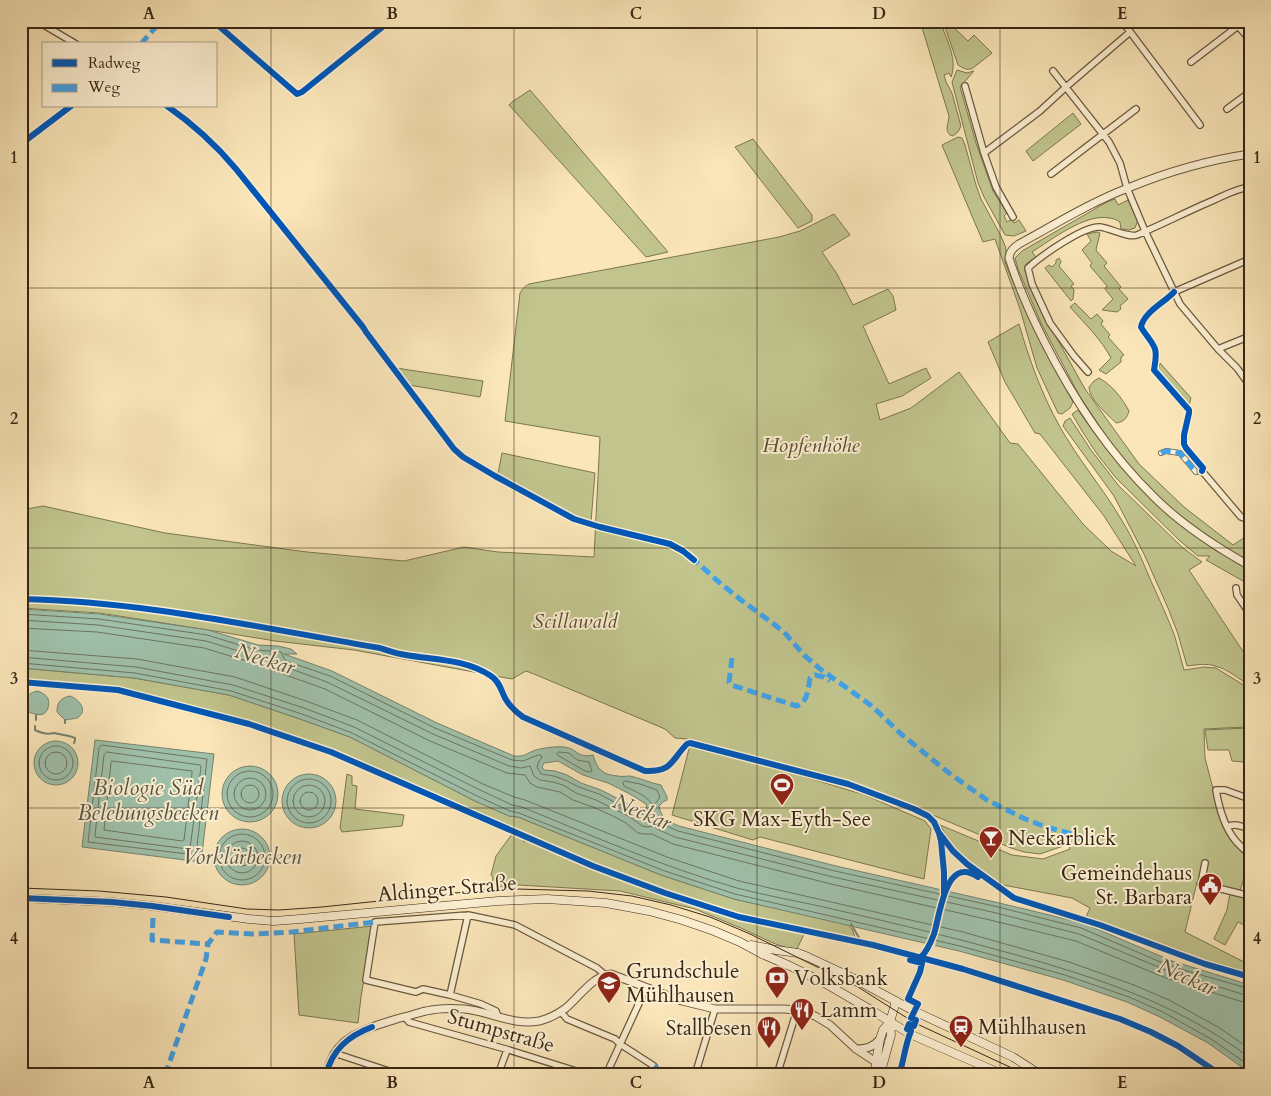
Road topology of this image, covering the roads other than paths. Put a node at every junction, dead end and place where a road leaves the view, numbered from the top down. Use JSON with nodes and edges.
{"nodes":[{"id":1,"x":37,"y":21,"type":"edge"},
{"id":2,"x":1122,"y":21,"type":"edge"},
{"id":3,"x":1238,"y":23,"type":"edge"},
{"id":4,"x":1130,"y":32,"type":"junction"},
{"id":5,"x":1250,"y":40,"type":"edge"},
{"id":6,"x":73,"y":42,"type":"edge"},
{"id":7,"x":1191,"y":62,"type":"dead end"},
{"id":8,"x":1053,"y":71,"type":"dead end"},
{"id":9,"x":965,"y":86,"type":"dead end"},
{"id":10,"x":1066,"y":87,"type":"junction"},
{"id":11,"x":1250,"y":92,"type":"edge"},
{"id":12,"x":1227,"y":109,"type":"dead end"},
{"id":13,"x":1136,"y":110,"type":"dead end"},
{"id":14,"x":1200,"y":125,"type":"dead end"},
{"id":15,"x":1103,"y":134,"type":"junction"},
{"id":16,"x":984,"y":153,"type":"junction"},
{"id":17,"x":1250,"y":154,"type":"edge"},
{"id":18,"x":1050,"y":174,"type":"dead end"},
{"id":19,"x":1250,"y":187,"type":"edge"},
{"id":20,"x":1127,"y":188,"type":"junction"},
{"id":21,"x":1013,"y":217,"type":"dead end"},
{"id":22,"x":1145,"y":230,"type":"junction"},
{"id":23,"x":1250,"y":259,"type":"edge"},
{"id":24,"x":1174,"y":292,"type":"junction"},
{"id":25,"x":1250,"y":336,"type":"edge"},
{"id":26,"x":1218,"y":349,"type":"junction"},
{"id":27,"x":1088,"y":372,"type":"dead end"},
{"id":28,"x":1250,"y":386,"type":"edge"},
{"id":29,"x":1161,"y":453,"type":"dead end"},
{"id":30,"x":1202,"y":471,"type":"joint"},
{"id":31,"x":1250,"y":520,"type":"edge"},
{"id":32,"x":1250,"y":566,"type":"edge"},
{"id":33,"x":1236,"y":588,"type":"dead end"},
{"id":34,"x":1250,"y":614,"type":"edge"},
{"id":35,"x":1250,"y":799,"type":"edge"},
{"id":36,"x":1227,"y":827,"type":"junction"},
{"id":37,"x":1250,"y":830,"type":"edge"},
{"id":38,"x":1250,"y":855,"type":"edge"},
{"id":39,"x":1206,"y":863,"type":"dead end"},
{"id":40,"x":1250,"y":896,"type":"edge"},
{"id":41,"x":21,"y":898,"type":"edge"},
{"id":42,"x":468,"y":915,"type":"junction"},
{"id":43,"x":740,"y":942,"type":"junction"},
{"id":44,"x":604,"y":974,"type":"junction"},
{"id":45,"x":646,"y":988,"type":"junction"},
{"id":46,"x":450,"y":995,"type":"junction"},
{"id":47,"x":896,"y":1001,"type":"junction"},
{"id":48,"x":715,"y":1009,"type":"junction"},
{"id":49,"x":797,"y":1010,"type":"junction"},
{"id":50,"x":561,"y":1012,"type":"junction"},
{"id":51,"x":405,"y":1017,"type":"junction"},
{"id":52,"x":498,"y":1017,"type":"junction"},
{"id":53,"x":890,"y":1022,"type":"junction"},
{"id":54,"x":907,"y":1033,"type":"junction"},
{"id":55,"x":891,"y":1035,"type":"junction"},
{"id":56,"x":880,"y":1039,"type":"junction"},
{"id":57,"x":620,"y":1044,"type":"junction"},
{"id":58,"x":856,"y":1048,"type":"junction"},
{"id":59,"x":507,"y":1050,"type":"junction"},
{"id":60,"x":334,"y":1053,"type":"junction"},
{"id":61,"x":879,"y":1064,"type":"junction"},
{"id":62,"x":654,"y":1066,"type":"dead end"},
{"id":63,"x":326,"y":1075,"type":"edge"},
{"id":64,"x":401,"y":1075,"type":"edge"},
{"id":65,"x":498,"y":1075,"type":"edge"},
{"id":66,"x":589,"y":1075,"type":"edge"},
{"id":67,"x":606,"y":1075,"type":"edge"},
{"id":68,"x":695,"y":1075,"type":"edge"},
{"id":69,"x":777,"y":1075,"type":"edge"},
{"id":70,"x":875,"y":1075,"type":"edge"},
{"id":71,"x":880,"y":1075,"type":"edge"},
{"id":72,"x":1004,"y":1075,"type":"edge"},
{"id":73,"x":1041,"y":1075,"type":"edge"}],
"edges":[{"from":1,"to":6,"type":"street"},
{"from":2,"to":4,"type":"street"},
{"from":3,"to":5,"type":"street"},
{"from":3,"to":7,"type":"street"},
{"from":4,"to":10,"type":"street"},
{"from":4,"to":14,"type":"street"},
{"from":8,"to":10,"type":"street"},
{"from":9,"to":16,"type":"street"},
{"from":10,"to":15,"type":"street"},
{"from":10,"to":16,"type":"street"},
{"from":11,"to":12,"type":"street"},
{"from":13,"to":15,"type":"street"},
{"from":15,"to":18,"type":"street"},
{"from":15,"to":20,"type":"street"},
{"from":16,"to":21,"type":"street"},
{"from":17,"to":20,"type":"street"},
{"from":19,"to":22,"type":"street"},
{"from":20,"to":22,"type":"street"},
{"from":20,"to":32,"type":"street"},
{"from":22,"to":24,"type":"street"},
{"from":22,"to":27,"type":"street"},
{"from":23,"to":24,"type":"street"},
{"from":24,"to":26,"type":"street"},
{"from":25,"to":26,"type":"street"},
{"from":26,"to":28,"type":"street"},
{"from":29,"to":30,"type":"street"},
{"from":30,"to":31,"type":"street"},
{"from":33,"to":34,"type":"street"},
{"from":35,"to":36,"type":"street"},
{"from":36,"to":37,"type":"street"},
{"from":36,"to":38,"type":"street"},
{"from":39,"to":40,"type":"street"},
{"from":41,"to":43,"type":"main road","name":"Aldinger Straße"},
{"from":42,"to":44,"type":"street","name":"Aldinger Straße"},
{"from":42,"to":46,"type":"street","name":"Aldinger Straße"},
{"from":42,"to":46,"type":"street","name":"Aldinger Straße"},
{"from":43,"to":47,"type":"main road","name":"Aldinger Straße"},
{"from":43,"to":53,"type":"main road","name":"Aldinger Straße"},
{"from":44,"to":45,"type":"street","name":"Aldinger Straße"},
{"from":44,"to":50,"type":"street"},
{"from":45,"to":48,"type":"street","name":"Aldinger Straße"},
{"from":45,"to":57,"type":"street"},
{"from":46,"to":52,"type":"street"},
{"from":47,"to":53,"type":"main road"},
{"from":47,"to":73,"type":"main road","name":"Aldinger Straße"},
{"from":48,"to":49,"type":"street","name":"Aldinger Straße"},
{"from":48,"to":68,"type":"street"},
{"from":49,"to":58,"type":"street","name":"Aldinger Straße"},
{"from":49,"to":69,"type":"street"},
{"from":50,"to":52,"type":"street"},
{"from":50,"to":57,"type":"street"},
{"from":51,"to":52,"type":"street"},
{"from":51,"to":59,"type":"street","name":"Stumpstraße"},
{"from":51,"to":60,"type":"street"},
{"from":53,"to":54,"type":"main road","name":"Aldinger Straße"},
{"from":53,"to":55,"type":"main road"},
{"from":53,"to":56,"type":"main road"},
{"from":54,"to":55,"type":"main road"},
{"from":54,"to":72,"type":"main road","name":"Aldinger Straße"},
{"from":55,"to":61,"type":"main road"},
{"from":56,"to":58,"type":"street"},
{"from":56,"to":61,"type":"main road"},
{"from":57,"to":62,"type":"street"},
{"from":57,"to":67,"type":"street"},
{"from":58,"to":61,"type":"street","name":"Aldinger Straße"},
{"from":59,"to":65,"type":"street"},
{"from":59,"to":66,"type":"street","name":"Stumpstraße"},
{"from":60,"to":63,"type":"street"},
{"from":60,"to":64,"type":"street"},
{"from":61,"to":70,"type":"main road"},
{"from":61,"to":71,"type":"main road"}]}
